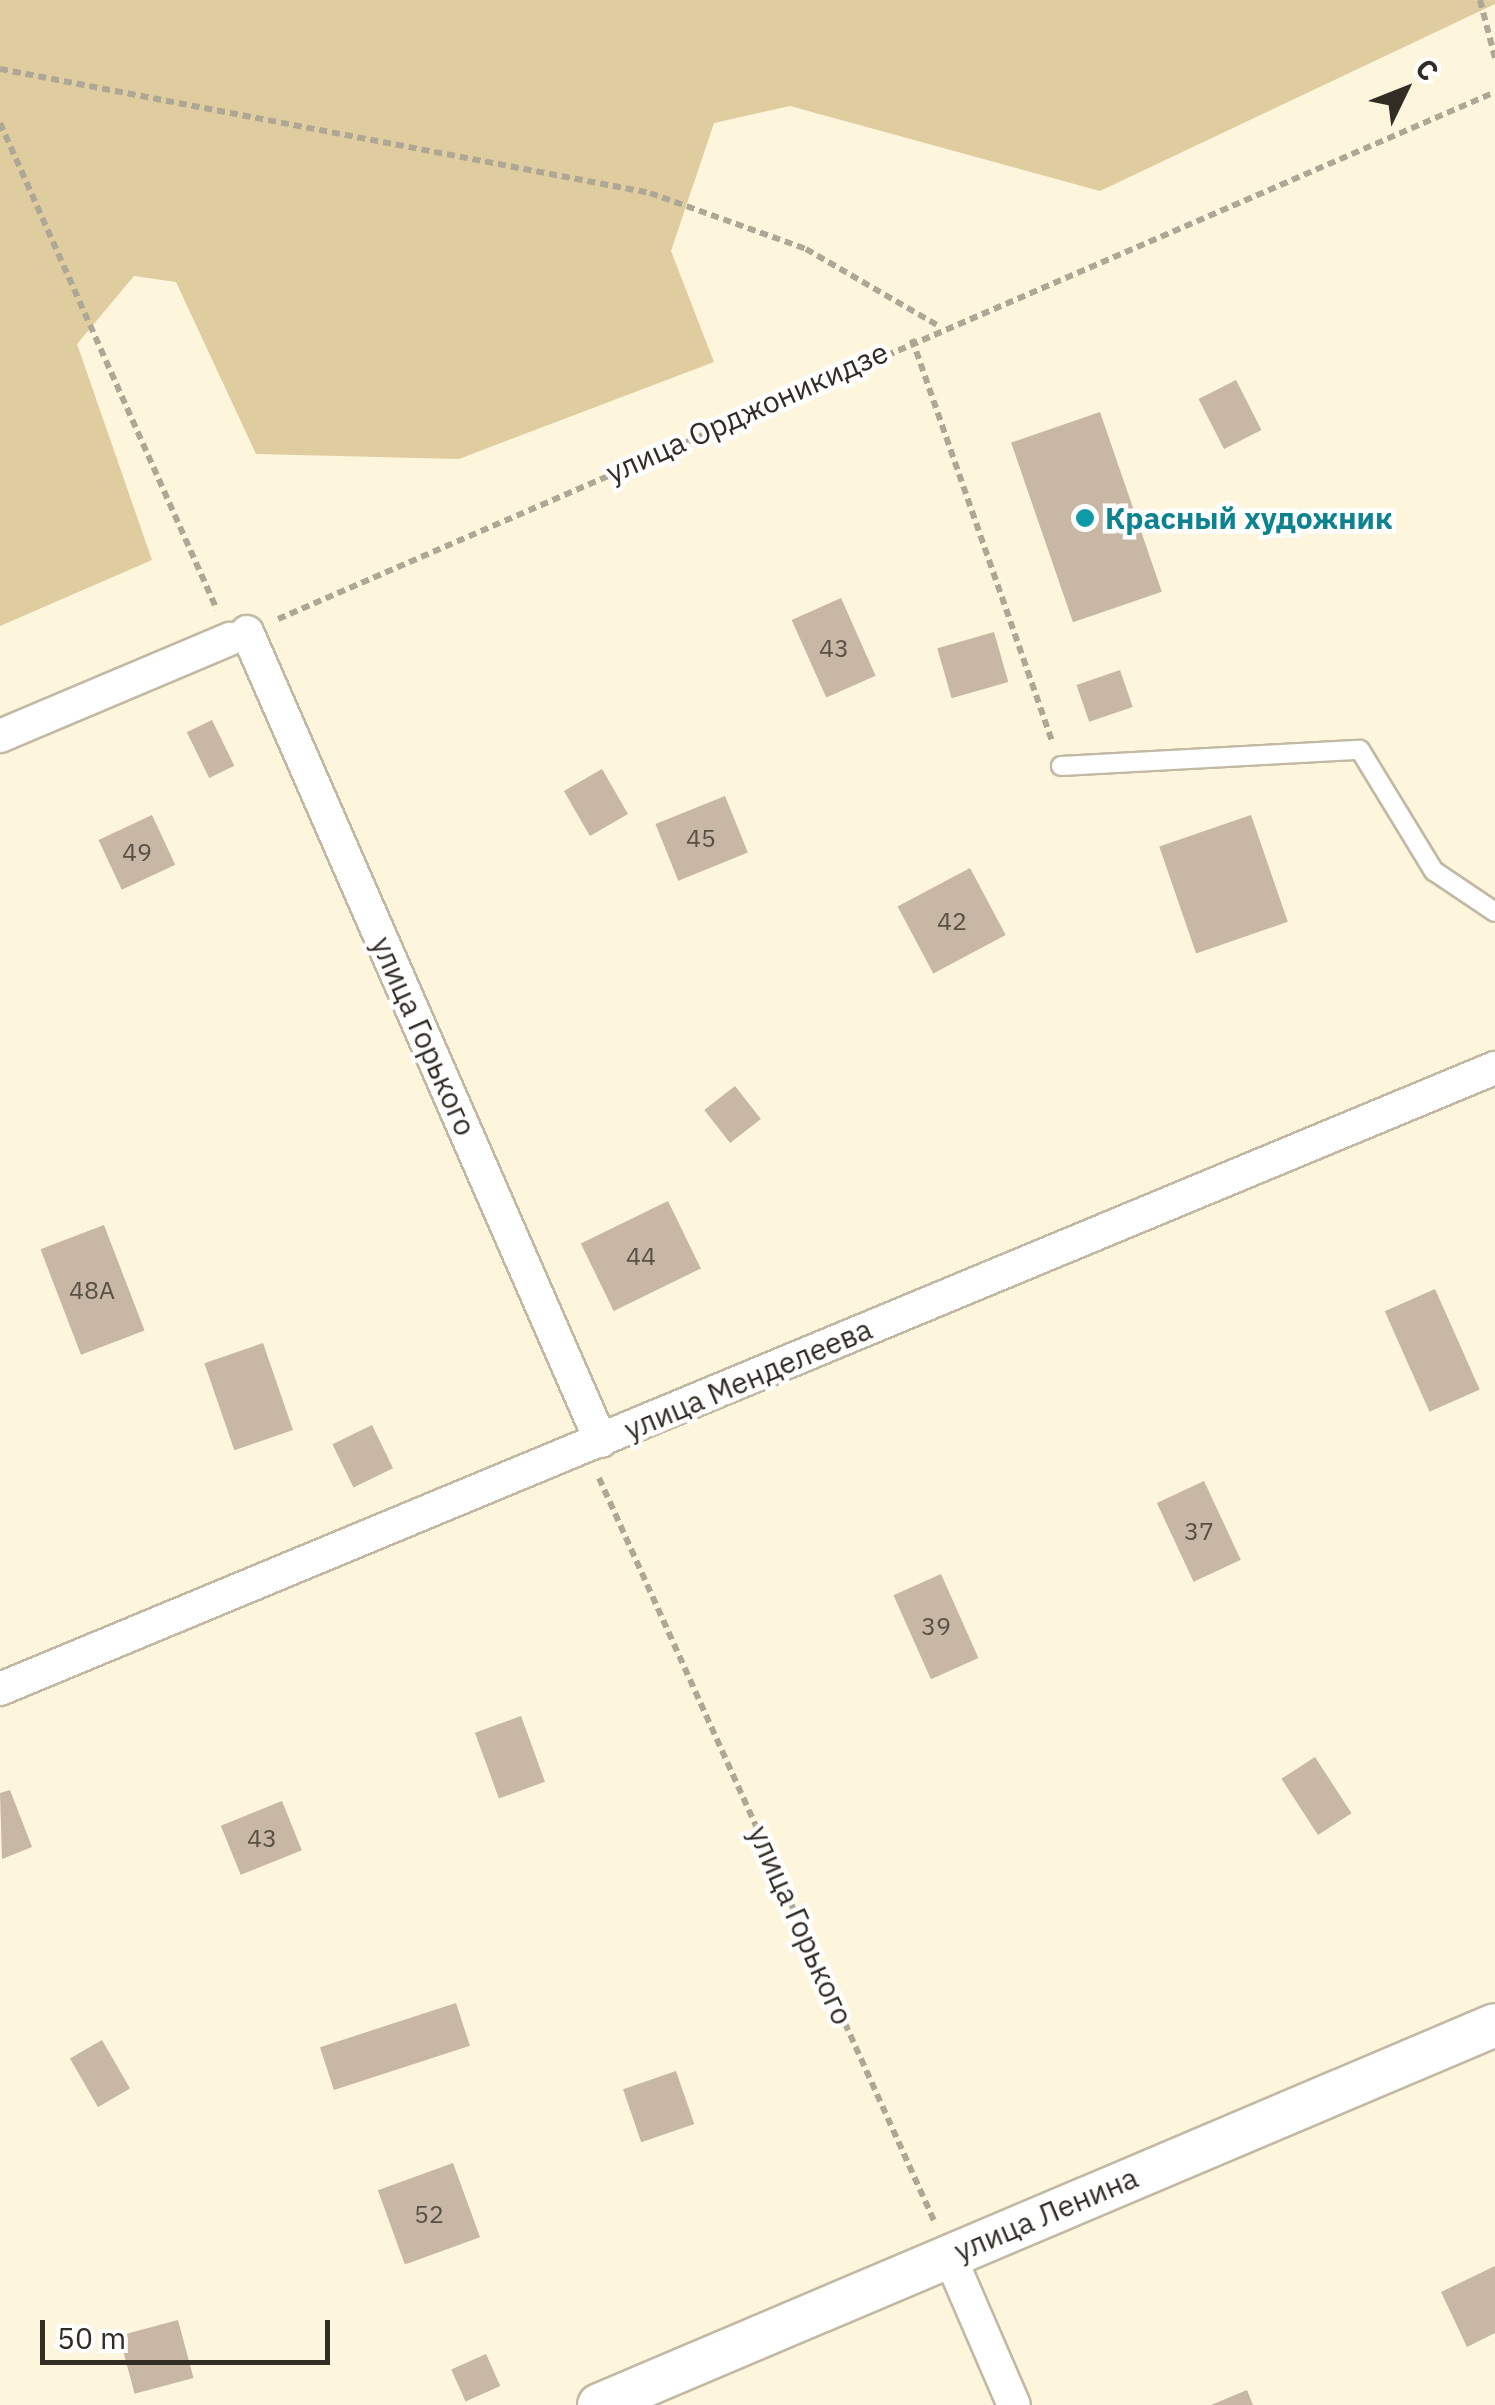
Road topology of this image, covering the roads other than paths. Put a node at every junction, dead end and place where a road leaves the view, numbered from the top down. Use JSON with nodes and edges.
{"nodes":[{"id":1,"x":0,"y":736,"type":"edge"},
{"id":2,"x":1062,"y":766,"type":"road end"},
{"id":3,"x":1495,"y":912,"type":"edge"},
{"id":4,"x":1495,"y":1068,"type":"edge"},
{"id":5,"x":593,"y":1444,"type":"junction"},
{"id":6,"x":0,"y":1688,"type":"edge"},
{"id":7,"x":1495,"y":2025,"type":"edge"},
{"id":8,"x":950,"y":2255,"type":"junction"},
{"id":9,"x":598,"y":2405,"type":"edge"},
{"id":10,"x":1014,"y":2405,"type":"edge"}],
"edges":[{"from":1,"to":5,"type":"street","name":"улица Горького"},
{"from":2,"to":3,"type":"lane"},
{"from":4,"to":5,"type":"street","name":"улица Менделеева"},
{"from":5,"to":6,"type":"street","name":"улица Менделеева"},
{"from":7,"to":8,"type":"street","name":"улица Ленина"},
{"from":8,"to":9,"type":"street","name":"улица Ленина"},
{"from":8,"to":10,"type":"street"}]}
